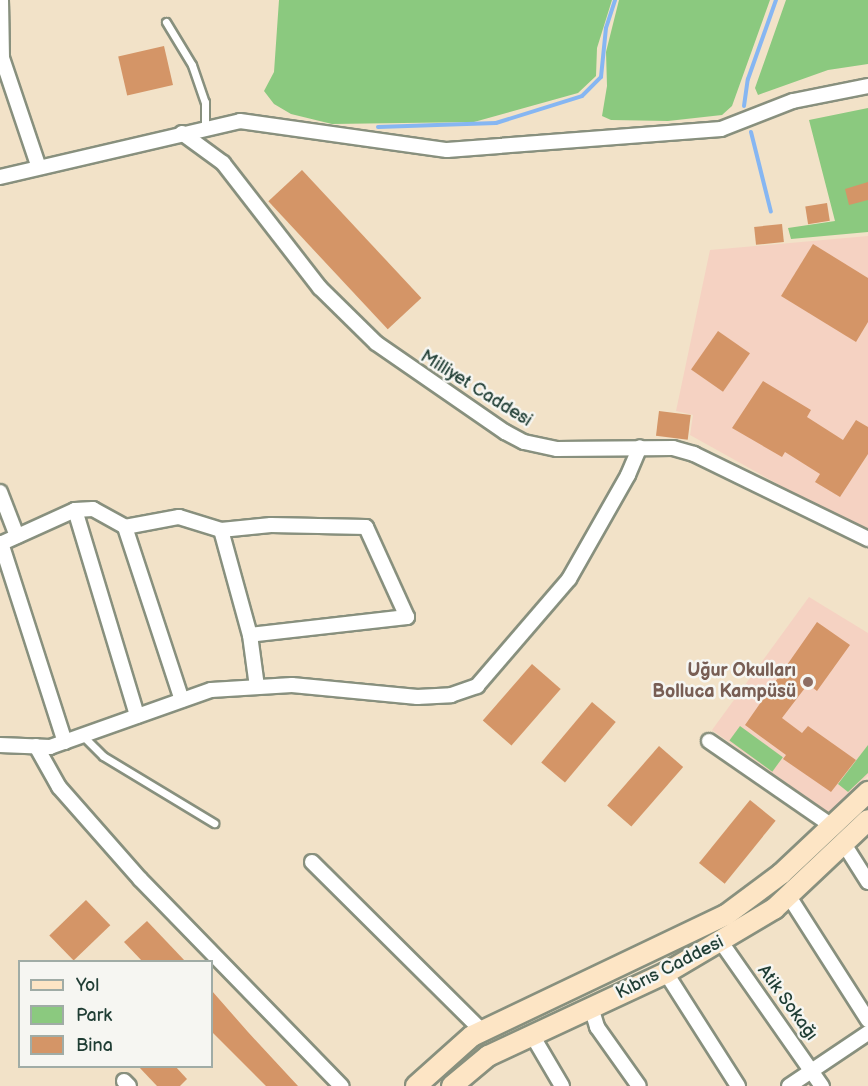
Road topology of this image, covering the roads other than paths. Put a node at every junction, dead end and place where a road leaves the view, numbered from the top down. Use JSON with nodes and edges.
{"nodes":[{"id":1,"x":1,"y":0,"type":"edge"},
{"id":2,"x":166,"y":22,"type":"dead end"},
{"id":3,"x":868,"y":86,"type":"edge"},
{"id":4,"x":205,"y":128,"type":"junction"},
{"id":5,"x":182,"y":133,"type":"junction"},
{"id":6,"x":38,"y":165,"type":"junction"},
{"id":7,"x":0,"y":177,"type":"edge"},
{"id":8,"x":640,"y":447,"type":"junction"},
{"id":9,"x":0,"y":492,"type":"edge"},
{"id":10,"x":75,"y":510,"type":"junction"},
{"id":11,"x":125,"y":527,"type":"junction"},
{"id":12,"x":222,"y":530,"type":"junction"},
{"id":13,"x":17,"y":536,"type":"junction"},
{"id":14,"x":868,"y":539,"type":"edge"},
{"id":15,"x":1,"y":544,"type":"edge"},
{"id":16,"x":250,"y":635,"type":"junction"},
{"id":17,"x":257,"y":687,"type":"junction"},
{"id":18,"x":182,"y":700,"type":"junction"},
{"id":19,"x":138,"y":716,"type":"junction"},
{"id":20,"x":83,"y":736,"type":"junction"},
{"id":21,"x":710,"y":741,"type":"dead end"},
{"id":22,"x":65,"y":742,"type":"junction"},
{"id":23,"x":0,"y":745,"type":"edge"},
{"id":24,"x":36,"y":746,"type":"junction"},
{"id":25,"x":868,"y":792,"type":"edge"},
{"id":26,"x":868,"y":820,"type":"edge"},
{"id":27,"x":213,"y":823,"type":"dead end"},
{"id":28,"x":832,"y":826,"type":"junction"},
{"id":29,"x":844,"y":844,"type":"junction"},
{"id":30,"x":312,"y":862,"type":"dead end"},
{"id":31,"x":868,"y":882,"type":"edge"},
{"id":32,"x":790,"y":898,"type":"junction"},
{"id":33,"x":721,"y":942,"type":"junction"},
{"id":34,"x":666,"y":973,"type":"junction"},
{"id":35,"x":591,"y":1007,"type":"junction"},
{"id":36,"x":868,"y":1020,"type":"edge"},
{"id":37,"x":483,"y":1031,"type":"junction"},
{"id":38,"x":868,"y":1033,"type":"edge"},
{"id":39,"x":532,"y":1035,"type":"junction"},
{"id":40,"x":813,"y":1070,"type":"junction"},
{"id":41,"x":457,"y":1084,"type":"edge"},
{"id":42,"x":341,"y":1086,"type":"edge"},
{"id":43,"x":416,"y":1086,"type":"edge"},
{"id":44,"x":562,"y":1086,"type":"edge"},
{"id":45,"x":639,"y":1086,"type":"edge"},
{"id":46,"x":738,"y":1086,"type":"edge"},
{"id":47,"x":789,"y":1086,"type":"edge"},
{"id":48,"x":822,"y":1086,"type":"edge"}],
"edges":[{"from":1,"to":6,"type":"street"},
{"from":2,"to":4,"type":"lane"},
{"from":3,"to":4,"type":"street"},
{"from":4,"to":5,"type":"street"},
{"from":5,"to":6,"type":"street"},
{"from":5,"to":8,"type":"street","name":"Milliyet Caddesi"},
{"from":6,"to":7,"type":"street"},
{"from":8,"to":14,"type":"street","name":"Milliyet Caddesi"},
{"from":8,"to":17,"type":"street"},
{"from":9,"to":13,"type":"street"},
{"from":10,"to":11,"type":"street"},
{"from":10,"to":13,"type":"street"},
{"from":10,"to":19,"type":"street"},
{"from":11,"to":12,"type":"street"},
{"from":11,"to":18,"type":"street"},
{"from":12,"to":16,"type":"street"},
{"from":12,"to":16,"type":"street"},
{"from":13,"to":15,"type":"street"},
{"from":15,"to":22,"type":"street"},
{"from":16,"to":17,"type":"street"},
{"from":17,"to":18,"type":"street"},
{"from":18,"to":19,"type":"street"},
{"from":19,"to":20,"type":"street"},
{"from":20,"to":22,"type":"street"},
{"from":20,"to":27,"type":"lane"},
{"from":21,"to":28,"type":"street"},
{"from":22,"to":24,"type":"street"},
{"from":23,"to":24,"type":"street"},
{"from":24,"to":42,"type":"street"},
{"from":25,"to":28,"type":"main road"},
{"from":26,"to":29,"type":"main road","name":"Kıbrıs Caddesi"},
{"from":28,"to":37,"type":"main road"},
{"from":29,"to":31,"type":"street"},
{"from":29,"to":32,"type":"main road","name":"Kıbrıs Caddesi"},
{"from":30,"to":37,"type":"street"},
{"from":32,"to":33,"type":"main road","name":"Kıbrıs Caddesi"},
{"from":32,"to":36,"type":"street"},
{"from":33,"to":34,"type":"main road","name":"Kıbrıs Caddesi"},
{"from":33,"to":40,"type":"street","name":"Atik Sokağı"},
{"from":34,"to":35,"type":"main road","name":"Kıbrıs Caddesi"},
{"from":34,"to":46,"type":"street"},
{"from":35,"to":39,"type":"main road","name":"Kıbrıs Caddesi"},
{"from":35,"to":45,"type":"street"},
{"from":37,"to":43,"type":"main road"},
{"from":38,"to":40,"type":"street"},
{"from":39,"to":41,"type":"main road","name":"Kıbrıs Caddesi"},
{"from":39,"to":44,"type":"street"},
{"from":40,"to":47,"type":"street"},
{"from":40,"to":48,"type":"street","name":"Atik Sokağı"}]}
